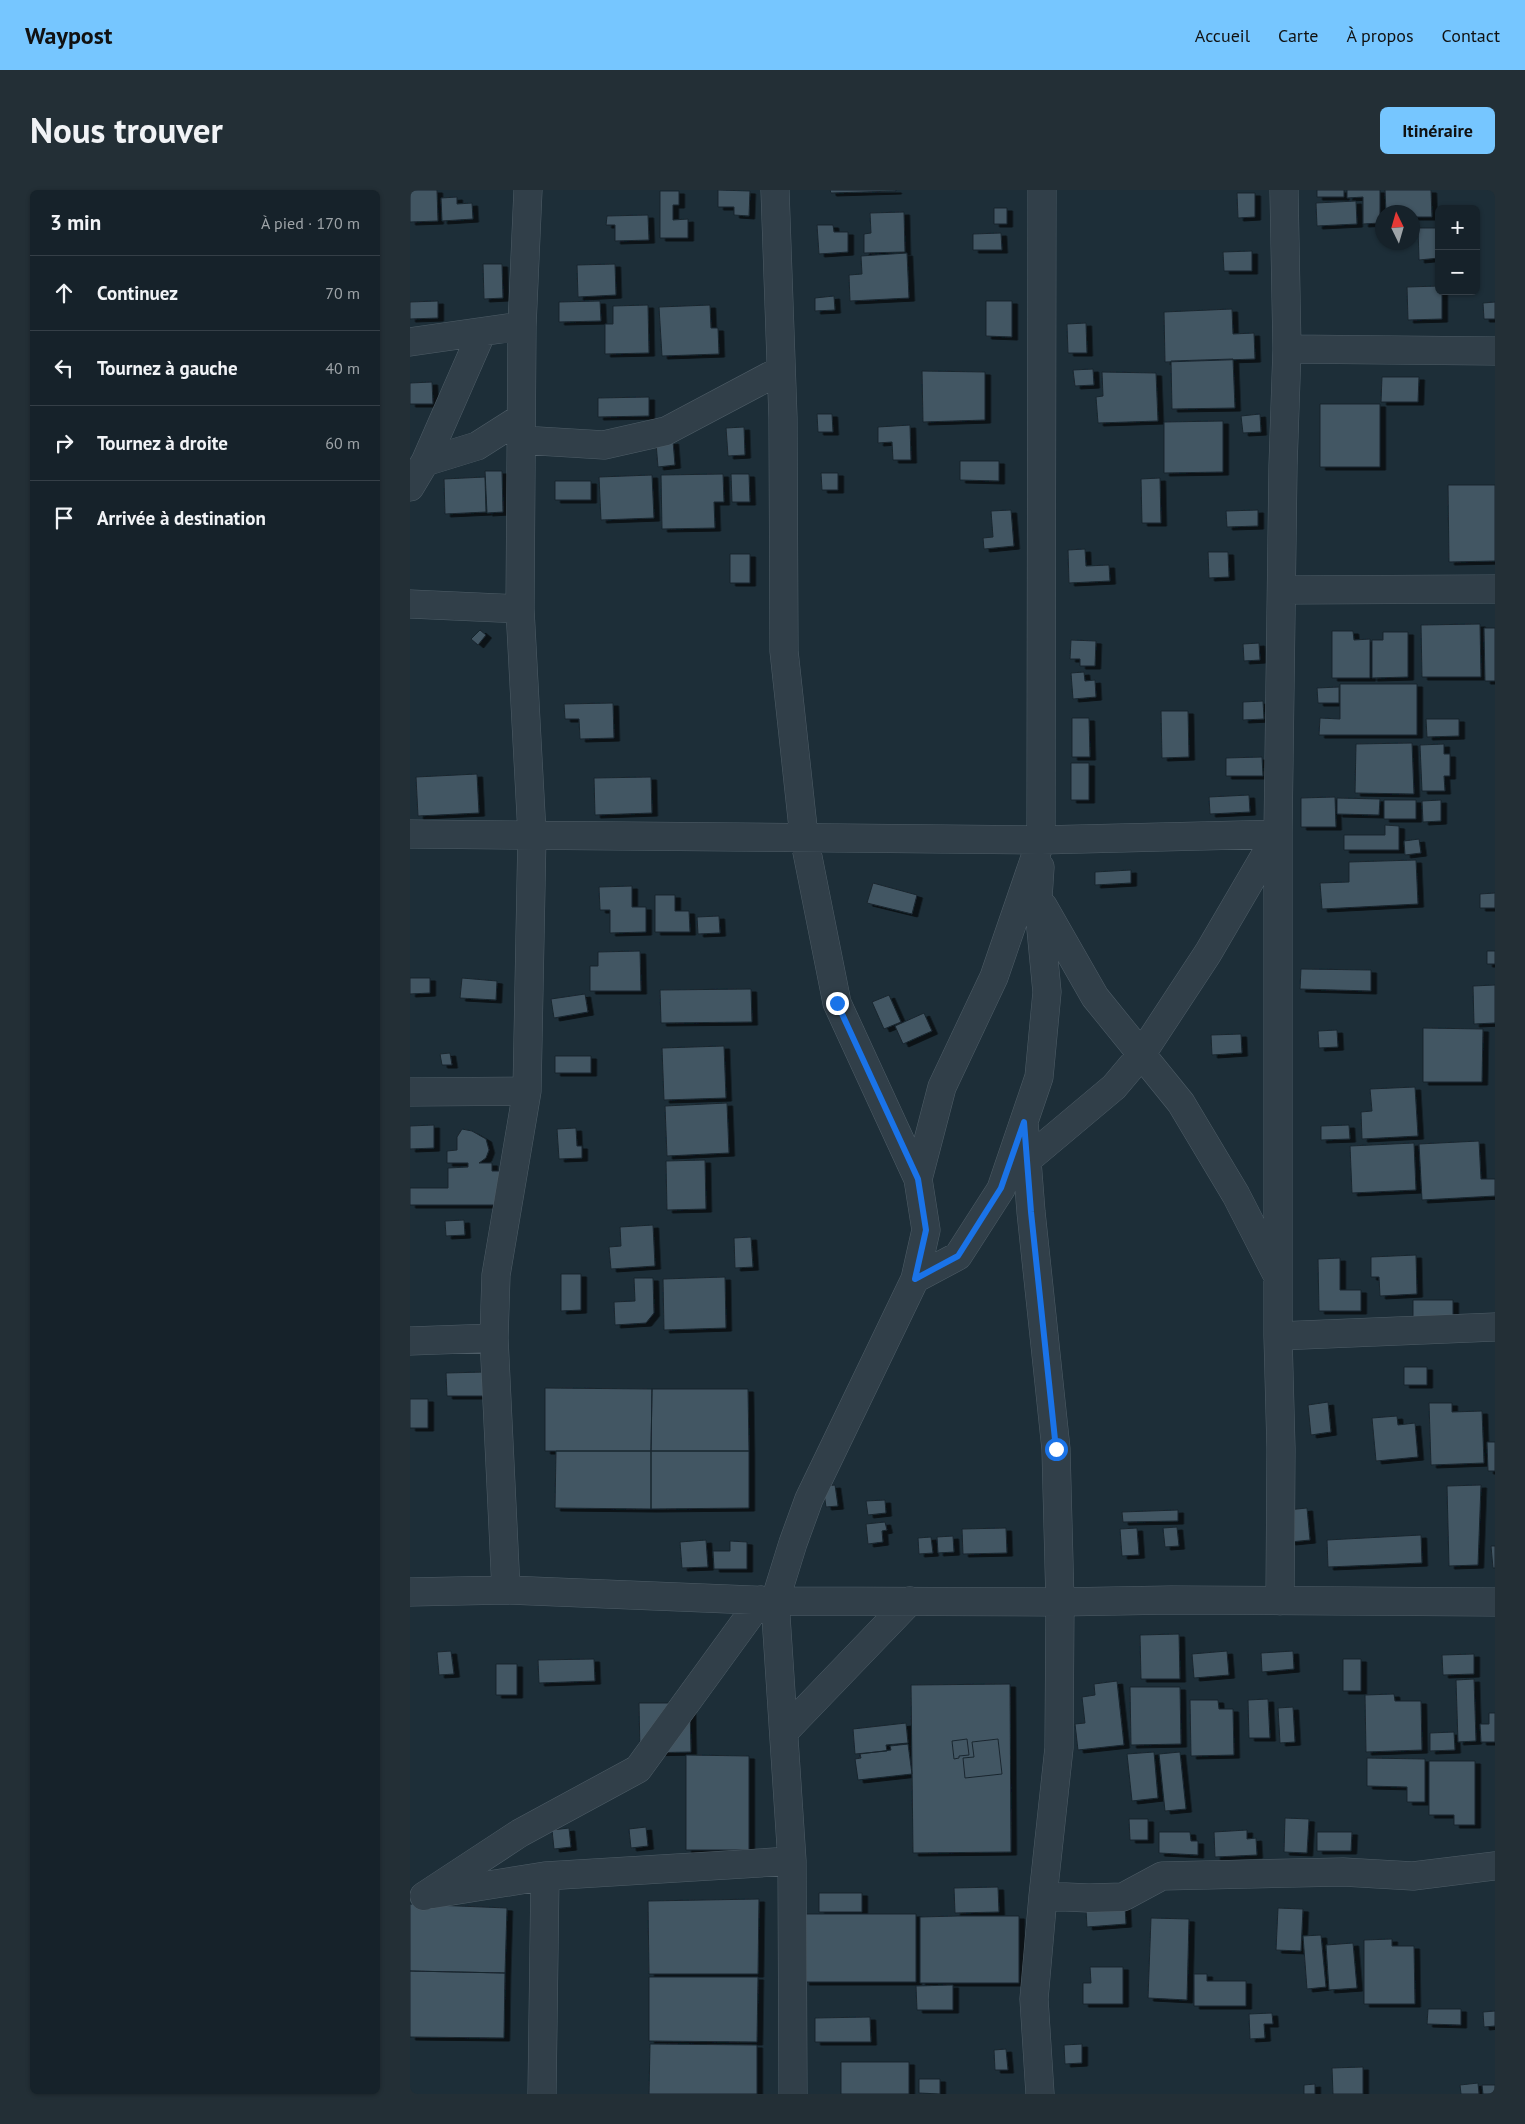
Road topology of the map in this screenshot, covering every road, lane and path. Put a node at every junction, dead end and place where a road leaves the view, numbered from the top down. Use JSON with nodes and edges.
{"nodes":[{"id":1,"x":528,"y":190,"type":"edge"},
{"id":2,"x":775,"y":190,"type":"edge"},
{"id":3,"x":1042,"y":190,"type":"edge"},
{"id":4,"x":1284,"y":190,"type":"edge"},
{"id":5,"x":522,"y":326,"type":"junction"},
{"id":6,"x":482,"y":332,"type":"junction"},
{"id":7,"x":410,"y":342,"type":"edge"},
{"id":8,"x":1287,"y":350,"type":"junction"},
{"id":9,"x":1495,"y":350,"type":"edge"},
{"id":10,"x":781,"y":370,"type":"junction"},
{"id":11,"x":521,"y":429,"type":"junction"},
{"id":12,"x":425,"y":462,"type":"junction"},
{"id":13,"x":410,"y":487,"type":"edge"},
{"id":14,"x":1282,"y":590,"type":"junction"},
{"id":15,"x":1495,"y":590,"type":"edge"},
{"id":16,"x":413,"y":599,"type":"edge"},
{"id":17,"x":520,"y":609,"type":"junction"},
{"id":18,"x":410,"y":834,"type":"edge"},
{"id":19,"x":532,"y":834,"type":"junction"},
{"id":20,"x":1278,"y":834,"type":"junction"},
{"id":21,"x":804,"y":837,"type":"junction"},
{"id":22,"x":1041,"y":840,"type":"junction"},
{"id":23,"x":1038,"y":898,"type":"junction"},
{"id":24,"x":1141,"y":1055,"type":"junction"},
{"id":25,"x":527,"y":1091,"type":"junction"},
{"id":26,"x":410,"y":1092,"type":"edge"},
{"id":27,"x":1024,"y":1122,"type":"junction"},
{"id":28,"x":1026,"y":1160,"type":"junction"},
{"id":29,"x":918,"y":1179,"type":"junction"},
{"id":30,"x":1278,"y":1277,"type":"junction"},
{"id":31,"x":915,"y":1279,"type":"junction"},
{"id":32,"x":1495,"y":1327,"type":"edge"},
{"id":33,"x":1278,"y":1336,"type":"junction"},
{"id":34,"x":494,"y":1338,"type":"junction"},
{"id":35,"x":410,"y":1341,"type":"edge"},
{"id":36,"x":506,"y":1590,"type":"junction"},
{"id":37,"x":410,"y":1592,"type":"edge"},
{"id":38,"x":768,"y":1600,"type":"junction"},
{"id":39,"x":910,"y":1601,"type":"junction"},
{"id":40,"x":1280,"y":1601,"type":"junction"},
{"id":41,"x":1060,"y":1602,"type":"junction"},
{"id":42,"x":1495,"y":1602,"type":"edge"},
{"id":43,"x":784,"y":1732,"type":"junction"},
{"id":44,"x":792,"y":1861,"type":"junction"},
{"id":45,"x":1495,"y":1866,"type":"edge"},
{"id":46,"x":545,"y":1876,"type":"junction"},
{"id":47,"x":1042,"y":1896,"type":"junction"},
{"id":48,"x":417,"y":1897,"type":"edge"},
{"id":49,"x":542,"y":2094,"type":"edge"},
{"id":50,"x":794,"y":2094,"type":"edge"},
{"id":51,"x":1040,"y":2094,"type":"edge"}],
"edges":[{"from":1,"to":5,"type":"street"},
{"from":2,"to":10,"type":"street"},
{"from":3,"to":22,"type":"street"},
{"from":4,"to":8,"type":"street"},
{"from":5,"to":6,"type":"street"},
{"from":5,"to":11,"type":"street"},
{"from":6,"to":7,"type":"street"},
{"from":6,"to":12,"type":"street"},
{"from":8,"to":9,"type":"street"},
{"from":8,"to":14,"type":"street"},
{"from":10,"to":11,"type":"street"},
{"from":10,"to":21,"type":"street"},
{"from":11,"to":12,"type":"street"},
{"from":11,"to":17,"type":"street"},
{"from":12,"to":13,"type":"street"},
{"from":14,"to":15,"type":"street"},
{"from":14,"to":20,"type":"street"},
{"from":16,"to":17,"type":"street"},
{"from":17,"to":19,"type":"street"},
{"from":18,"to":19,"type":"street"},
{"from":19,"to":21,"type":"street"},
{"from":19,"to":25,"type":"street"},
{"from":20,"to":22,"type":"street"},
{"from":20,"to":24,"type":"street"},
{"from":20,"to":30,"type":"street"},
{"from":21,"to":22,"type":"street"},
{"from":21,"to":29,"type":"street"},
{"from":22,"to":23,"type":"street"},
{"from":22,"to":29,"type":"street"},
{"from":23,"to":24,"type":"street"},
{"from":23,"to":27,"type":"street"},
{"from":24,"to":28,"type":"street"},
{"from":24,"to":30,"type":"street"},
{"from":25,"to":26,"type":"street"},
{"from":25,"to":34,"type":"street"},
{"from":27,"to":28,"type":"street"},
{"from":27,"to":31,"type":"street"},
{"from":28,"to":41,"type":"street"},
{"from":29,"to":31,"type":"street"},
{"from":30,"to":33,"type":"street"},
{"from":31,"to":38,"type":"street"},
{"from":32,"to":33,"type":"street"},
{"from":33,"to":40,"type":"street"},
{"from":34,"to":35,"type":"street"},
{"from":34,"to":36,"type":"street"},
{"from":36,"to":37,"type":"street"},
{"from":36,"to":38,"type":"street"},
{"from":38,"to":39,"type":"street"},
{"from":38,"to":43,"type":"street"},
{"from":38,"to":48,"type":"street"},
{"from":39,"to":41,"type":"street"},
{"from":39,"to":43,"type":"street"},
{"from":40,"to":41,"type":"street"},
{"from":40,"to":42,"type":"street"},
{"from":41,"to":47,"type":"street"},
{"from":43,"to":44,"type":"street"},
{"from":44,"to":46,"type":"street"},
{"from":44,"to":50,"type":"street"},
{"from":45,"to":47,"type":"street"},
{"from":46,"to":48,"type":"street"},
{"from":46,"to":49,"type":"street"},
{"from":47,"to":51,"type":"street"}]}
